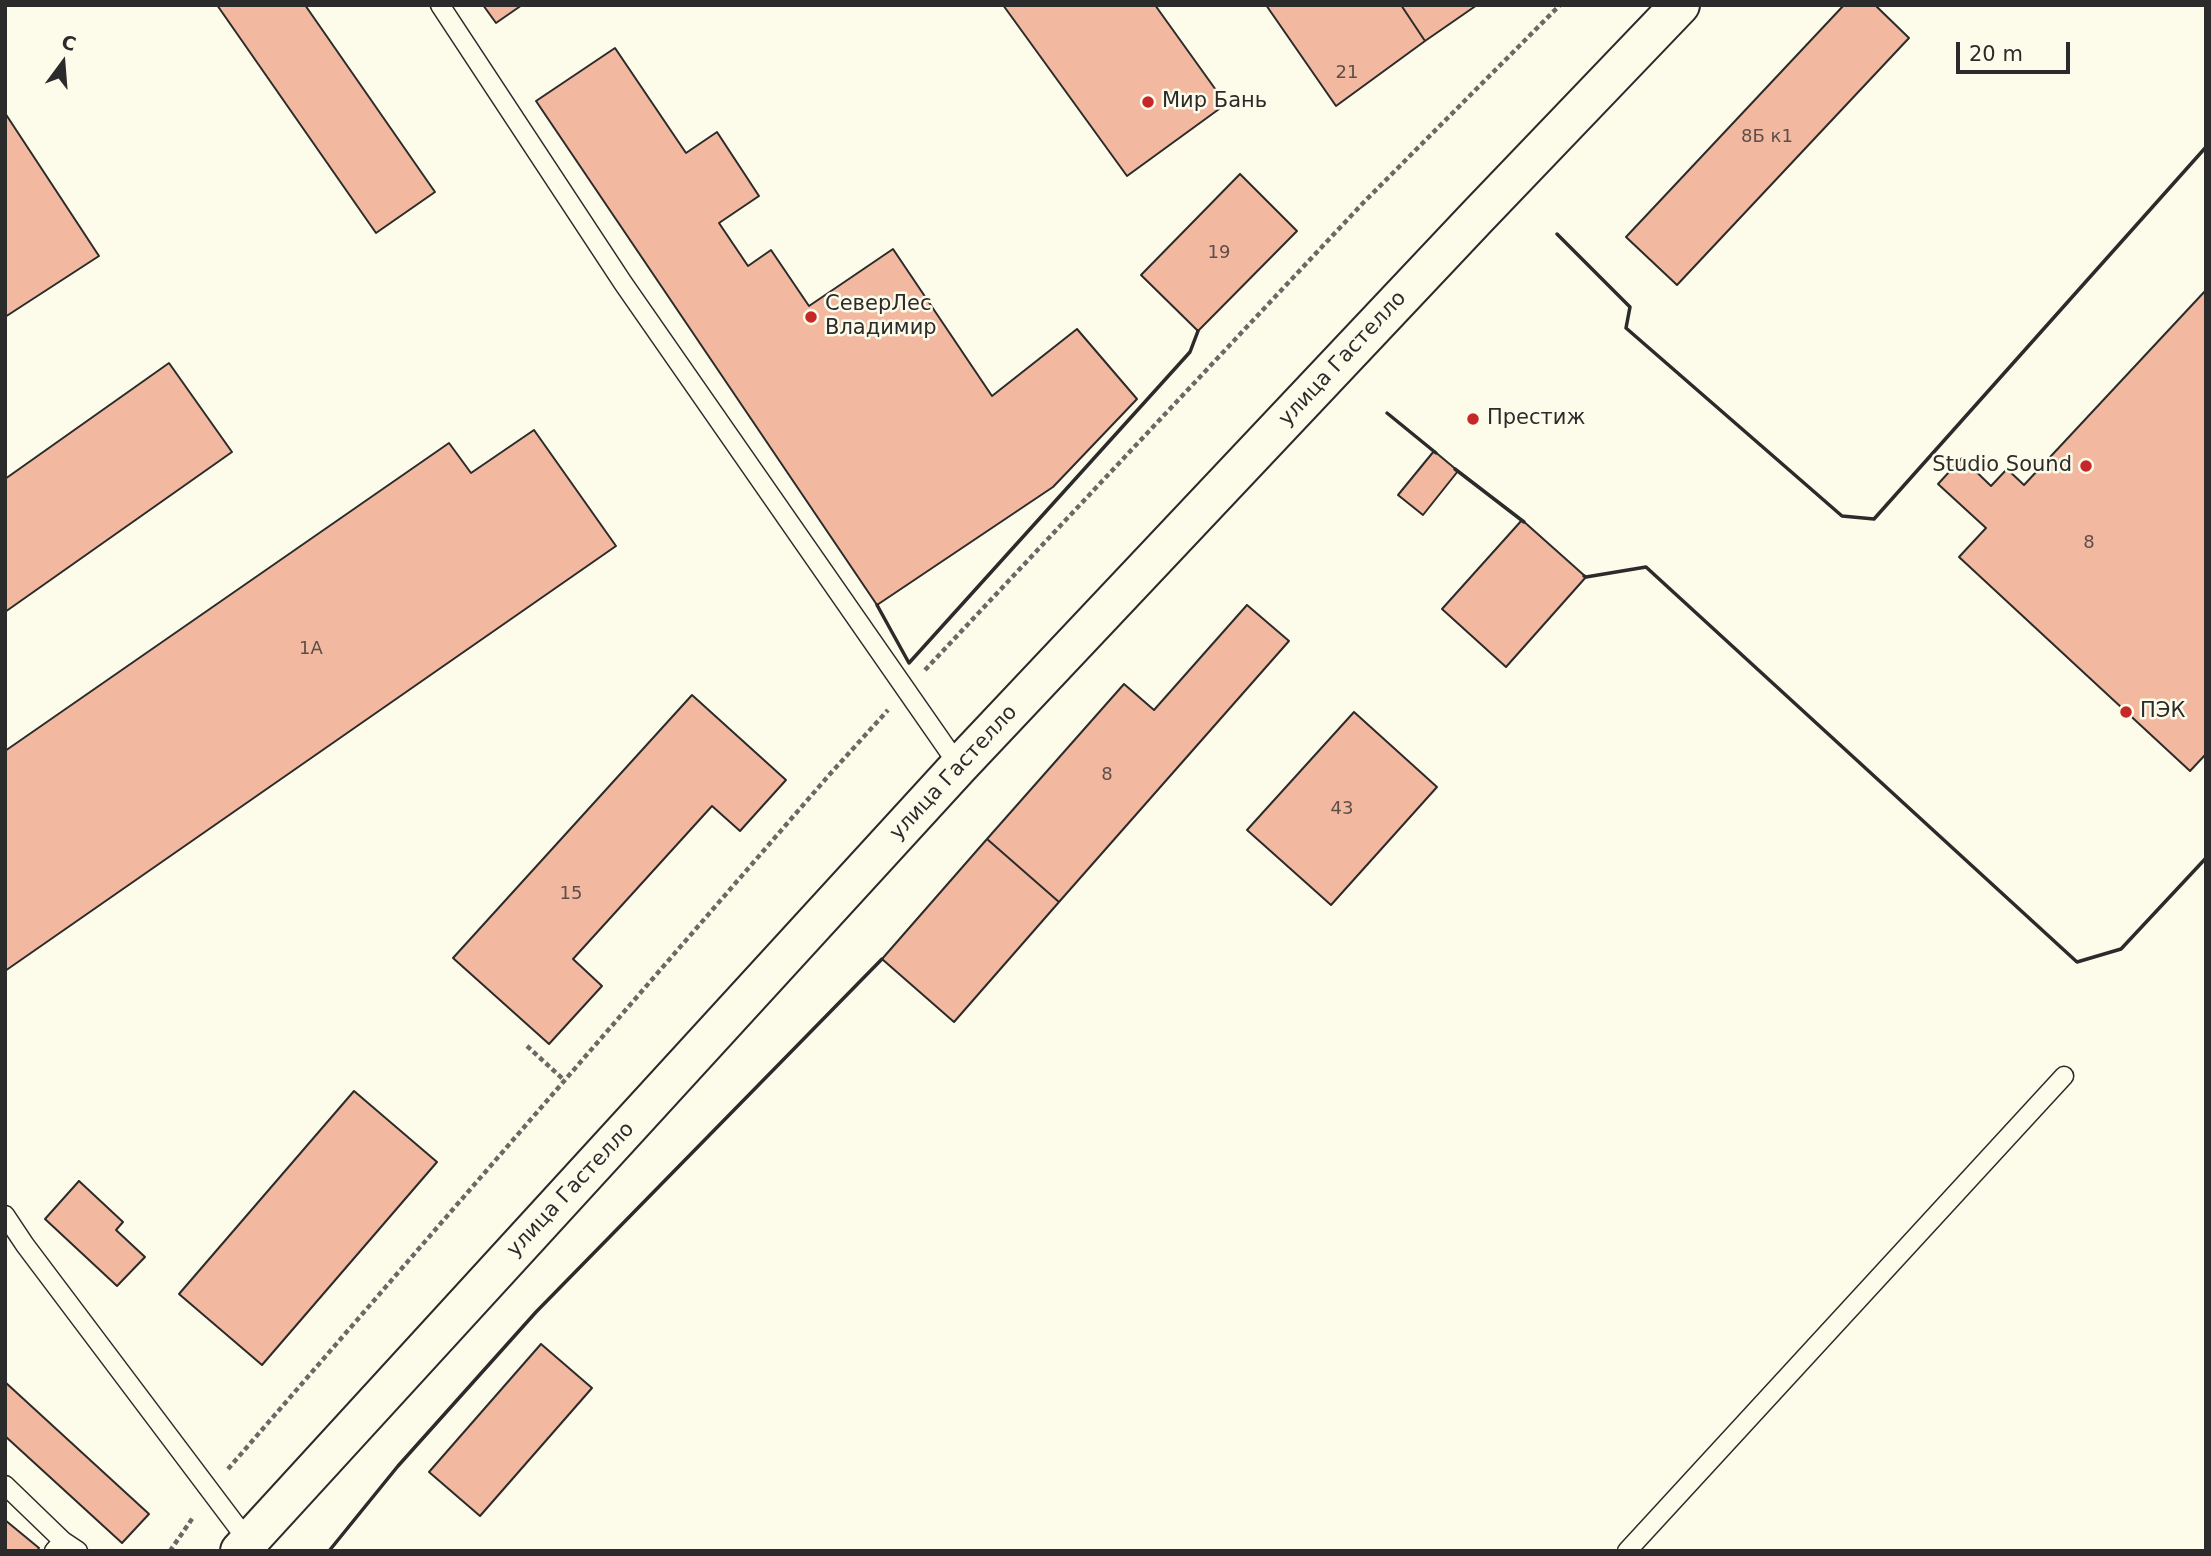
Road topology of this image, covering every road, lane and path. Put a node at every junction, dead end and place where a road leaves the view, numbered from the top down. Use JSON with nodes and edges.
{"nodes":[{"id":1,"x":440,"y":5,"type":"edge"},
{"id":2,"x":1560,"y":5,"type":"edge"},
{"id":3,"x":1680,"y":5,"type":"edge"},
{"id":4,"x":906,"y":690,"type":"junction"},
{"id":5,"x":960,"y":766,"type":"junction"},
{"id":6,"x":527,"y":1046,"type":"dead end"},
{"id":7,"x":2064,"y":1076,"type":"dead end"},
{"id":8,"x":564,"y":1080,"type":"junction"},
{"id":9,"x":5,"y":1215,"type":"edge"},
{"id":10,"x":5,"y":1485,"type":"edge"},
{"id":11,"x":210,"y":1491,"type":"junction"},
{"id":12,"x":244,"y":1546,"type":"edge"},
{"id":13,"x":65,"y":1547,"type":"edge"},
{"id":14,"x":170,"y":1551,"type":"edge"},
{"id":15,"x":1627,"y":1551,"type":"edge"}],
"edges":[{"from":1,"to":4,"type":"lane"},
{"from":2,"to":4,"type":"path"},
{"from":3,"to":5,"type":"main road","name":"улица Гастелло"},
{"from":4,"to":5,"type":"lane"},
{"from":4,"to":8,"type":"path"},
{"from":5,"to":12,"type":"main road","name":"улица Гастелло"},
{"from":6,"to":8,"type":"path"},
{"from":7,"to":15,"type":"lane"},
{"from":8,"to":11,"type":"path"},
{"from":9,"to":11,"type":"lane"},
{"from":10,"to":13,"type":"lane"},
{"from":11,"to":12,"type":"lane"},
{"from":11,"to":14,"type":"path"}]}
